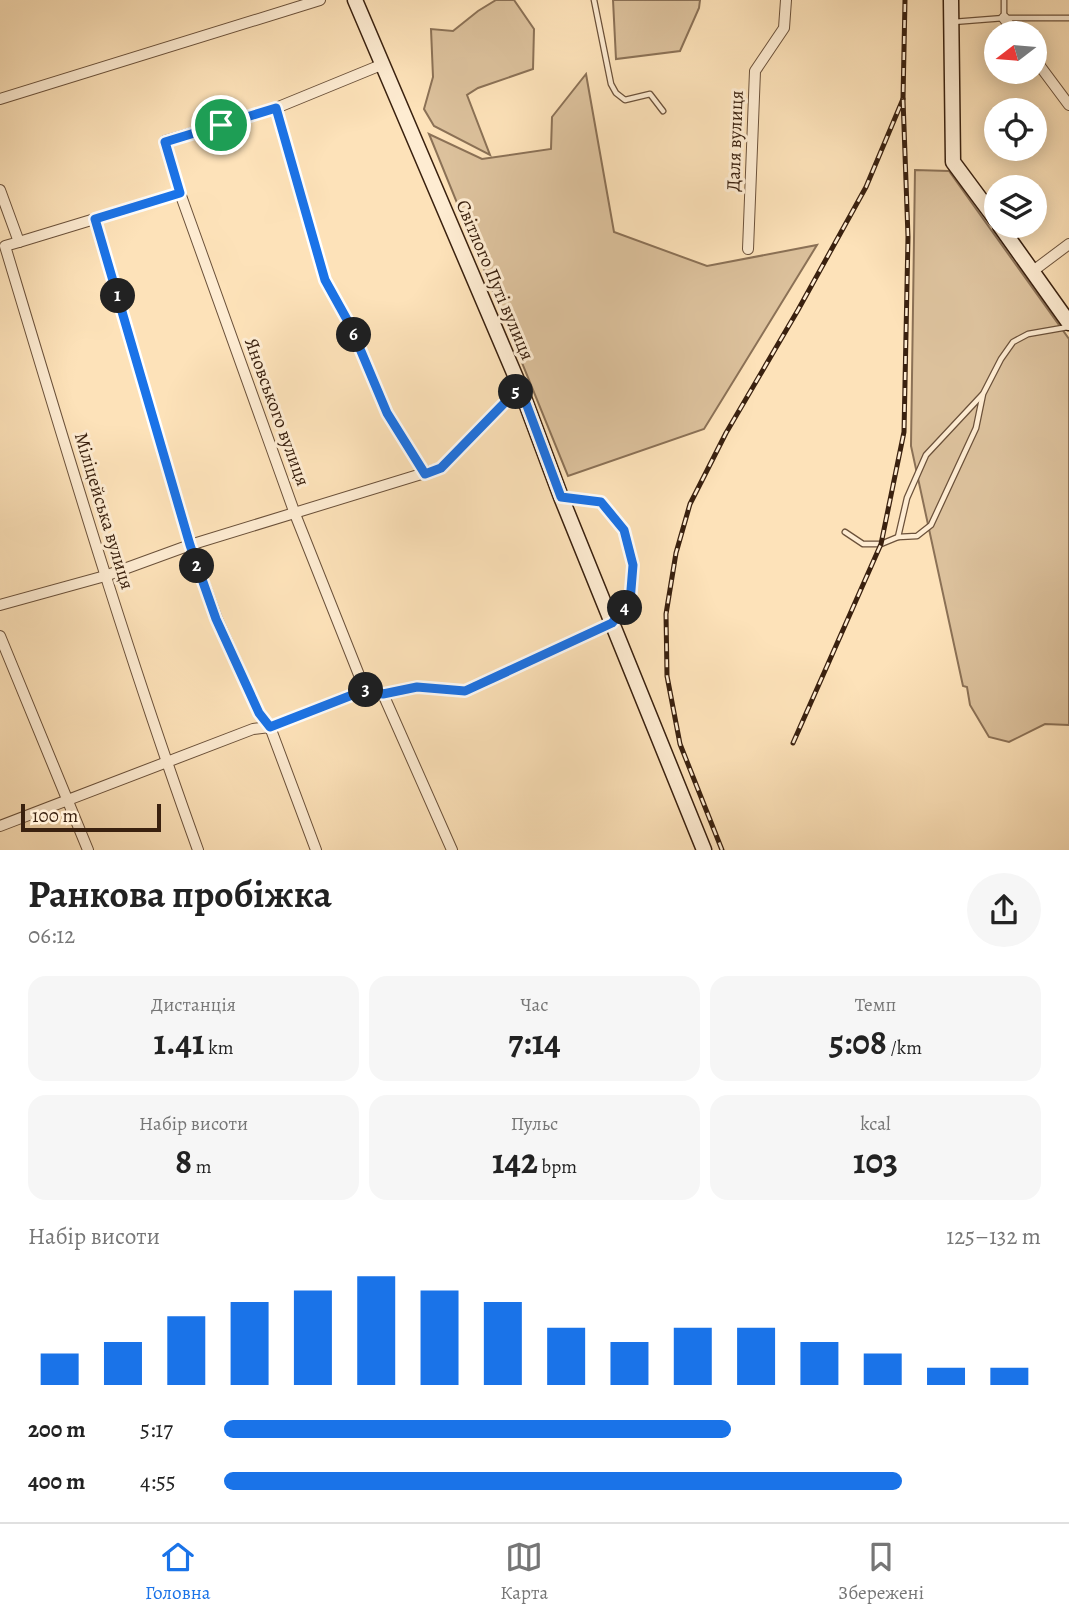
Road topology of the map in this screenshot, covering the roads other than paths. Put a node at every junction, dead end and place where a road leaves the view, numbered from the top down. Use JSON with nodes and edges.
{"nodes":[{"id":1,"x":320,"y":0,"type":"edge"},
{"id":2,"x":355,"y":0,"type":"edge"},
{"id":3,"x":594,"y":0,"type":"edge"},
{"id":4,"x":786,"y":0,"type":"edge"},
{"id":5,"x":951,"y":0,"type":"edge"},
{"id":6,"x":1004,"y":0,"type":"edge"},
{"id":7,"x":1004,"y":18,"type":"junction"},
{"id":8,"x":1069,"y":18,"type":"edge"},
{"id":9,"x":1006,"y":21,"type":"edge"},
{"id":10,"x":952,"y":23,"type":"junction"},
{"id":11,"x":381,"y":65,"type":"junction"},
{"id":12,"x":1047,"y":75,"type":"edge"},
{"id":13,"x":0,"y":99,"type":"edge"},
{"id":14,"x":1069,"y":105,"type":"edge"},
{"id":15,"x":276,"y":108,"type":"junction"},
{"id":16,"x":663,"y":111,"type":"dead end"},
{"id":17,"x":0,"y":190,"type":"edge"},
{"id":18,"x":180,"y":193,"type":"junction"},
{"id":19,"x":984,"y":204,"type":"edge"},
{"id":20,"x":95,"y":219,"type":"junction"},
{"id":21,"x":1009,"y":238,"type":"edge"},
{"id":22,"x":19,"y":242,"type":"junction"},
{"id":23,"x":1069,"y":244,"type":"edge"},
{"id":24,"x":2,"y":247,"type":"edge"},
{"id":25,"x":748,"y":250,"type":"dead end"},
{"id":26,"x":1033,"y":271,"type":"junction"},
{"id":27,"x":1069,"y":325,"type":"edge"},
{"id":28,"x":520,"y":387,"type":"junction"},
{"id":29,"x":983,"y":394,"type":"junction"},
{"id":30,"x":425,"y":474,"type":"junction"},
{"id":31,"x":561,"y":497,"type":"junction"},
{"id":32,"x":295,"y":514,"type":"junction"},
{"id":33,"x":845,"y":532,"type":"dead end"},
{"id":34,"x":898,"y":537,"type":"junction"},
{"id":35,"x":190,"y":545,"type":"junction"},
{"id":36,"x":105,"y":576,"type":"junction"},
{"id":37,"x":0,"y":606,"type":"edge"},
{"id":38,"x":612,"y":623,"type":"junction"},
{"id":39,"x":0,"y":636,"type":"edge"},
{"id":40,"x":365,"y":690,"type":"junction"},
{"id":41,"x":383,"y":694,"type":"junction"},
{"id":42,"x":270,"y":727,"type":"junction"},
{"id":43,"x":166,"y":762,"type":"junction"},
{"id":44,"x":65,"y":800,"type":"junction"},
{"id":45,"x":0,"y":826,"type":"edge"},
{"id":46,"x":88,"y":850,"type":"edge"},
{"id":47,"x":198,"y":850,"type":"edge"},
{"id":48,"x":316,"y":850,"type":"edge"},
{"id":49,"x":452,"y":850,"type":"edge"},
{"id":50,"x":704,"y":850,"type":"edge"}],
"edges":[{"from":1,"to":13,"type":"street"},
{"from":2,"to":11,"type":"main road","name":"Світлого Путі вулиця"},
{"from":3,"to":16,"type":"lane"},
{"from":4,"to":25,"type":"street","name":"Даля вулиця"},
{"from":5,"to":10,"type":"main road"},
{"from":6,"to":7,"type":"lane"},
{"from":7,"to":8,"type":"lane"},
{"from":7,"to":9,"type":"street"},
{"from":7,"to":10,"type":"lane"},
{"from":10,"to":19,"type":"main road"},
{"from":11,"to":15,"type":"street"},
{"from":11,"to":28,"type":"main road","name":"Світлого Путі вулиця"},
{"from":12,"to":14,"type":"street"},
{"from":15,"to":18,"type":"street","name":"Яновського вулиця"},
{"from":15,"to":30,"type":"street"},
{"from":17,"to":22,"type":"street"},
{"from":18,"to":20,"type":"street","name":"Міліцейська вулиця"},
{"from":18,"to":32,"type":"street","name":"Яновського вулиця"},
{"from":20,"to":22,"type":"street","name":"Міліцейська вулиця"},
{"from":20,"to":35,"type":"street"},
{"from":21,"to":26,"type":"main road"},
{"from":22,"to":24,"type":"street","name":"Міліцейська вулиця"},
{"from":23,"to":26,"type":"street"},
{"from":24,"to":36,"type":"street","name":"Міліцейська вулиця"},
{"from":26,"to":27,"type":"main road"},
{"from":27,"to":29,"type":"lane"},
{"from":28,"to":30,"type":"street"},
{"from":28,"to":31,"type":"main road","name":"Світлого Путі вулиця"},
{"from":29,"to":34,"type":"lane"},
{"from":29,"to":34,"type":"lane"},
{"from":30,"to":32,"type":"street"},
{"from":31,"to":38,"type":"main road","name":"Світлого Путі вулиця"},
{"from":31,"to":38,"type":"lane"},
{"from":32,"to":35,"type":"street"},
{"from":32,"to":40,"type":"street","name":"Яновського вулиця"},
{"from":33,"to":34,"type":"lane"},
{"from":35,"to":36,"type":"street"},
{"from":35,"to":42,"type":"street"},
{"from":36,"to":37,"type":"street"},
{"from":36,"to":43,"type":"street","name":"Міліцейська вулиця"},
{"from":38,"to":41,"type":"lane"},
{"from":38,"to":50,"type":"main road","name":"Світлого Путі вулиця"},
{"from":39,"to":44,"type":"street"},
{"from":40,"to":41,"type":"street"},
{"from":40,"to":42,"type":"street"},
{"from":41,"to":49,"type":"street"},
{"from":42,"to":43,"type":"street"},
{"from":42,"to":48,"type":"street"},
{"from":43,"to":44,"type":"street"},
{"from":43,"to":47,"type":"street","name":"Міліцейська вулиця"},
{"from":44,"to":45,"type":"street"},
{"from":44,"to":46,"type":"street"}]}
